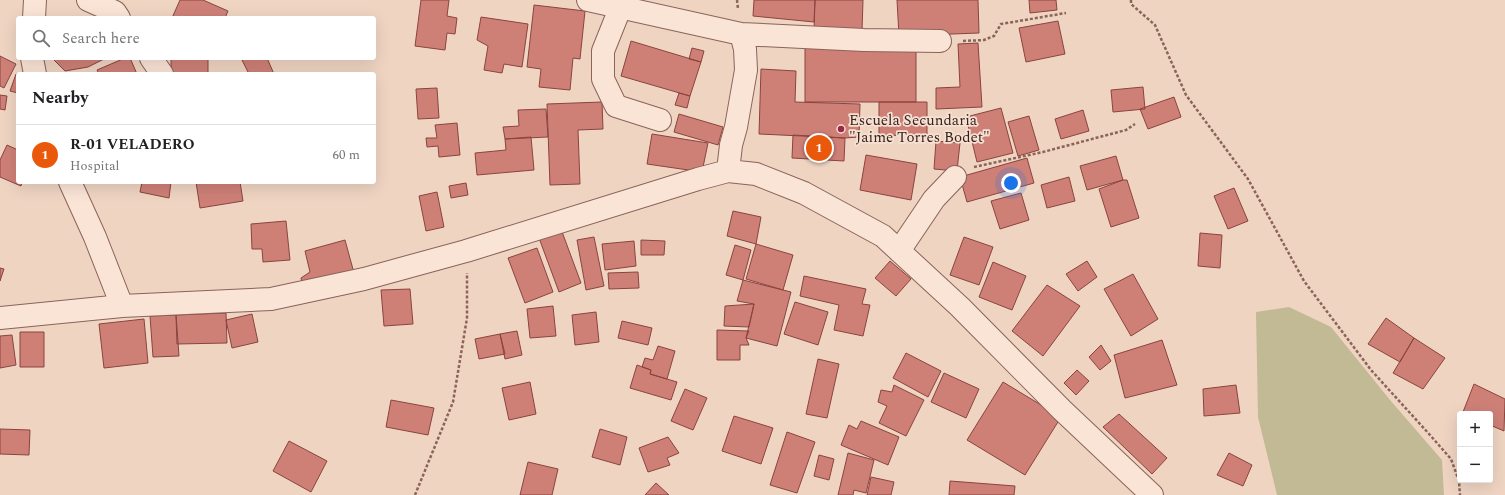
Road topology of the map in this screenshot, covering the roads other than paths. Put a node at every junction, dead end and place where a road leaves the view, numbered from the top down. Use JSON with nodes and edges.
{"nodes":[{"id":1,"x":35,"y":0,"type":"edge"},
{"id":2,"x":88,"y":0,"type":"edge"},
{"id":3,"x":588,"y":0,"type":"edge"},
{"id":4,"x":621,"y":6,"type":"junction"},
{"id":5,"x":34,"y":16,"type":"edge"},
{"id":6,"x":118,"y":16,"type":"edge"},
{"id":7,"x":741,"y":34,"type":"junction"},
{"id":8,"x":940,"y":41,"type":"road end"},
{"id":9,"x":32,"y":60,"type":"edge"},
{"id":10,"x":152,"y":60,"type":"edge"},
{"id":11,"x":35,"y":72,"type":"edge"},
{"id":12,"x":161,"y":72,"type":"edge"},
{"id":13,"x":660,"y":120,"type":"dead end"},
{"id":14,"x":728,"y":171,"type":"junction"},
{"id":15,"x":955,"y":177,"type":"road end"},
{"id":16,"x":71,"y":184,"type":"edge"},
{"id":17,"x":899,"y":251,"type":"junction"},
{"id":18,"x":122,"y":306,"type":"junction"},
{"id":19,"x":0,"y":318,"type":"edge"},
{"id":20,"x":1152,"y":495,"type":"edge"}],
"edges":[{"from":1,"to":5,"type":"street"},
{"from":2,"to":6,"type":"street"},
{"from":3,"to":4,"type":"street"},
{"from":4,"to":7,"type":"street"},
{"from":4,"to":13,"type":"street"},
{"from":7,"to":8,"type":"street"},
{"from":7,"to":14,"type":"street"},
{"from":9,"to":11,"type":"street"},
{"from":10,"to":12,"type":"street"},
{"from":14,"to":17,"type":"street"},
{"from":14,"to":18,"type":"street"},
{"from":15,"to":17,"type":"street"},
{"from":16,"to":18,"type":"street"},
{"from":17,"to":20,"type":"street"},
{"from":18,"to":19,"type":"street"}]}
